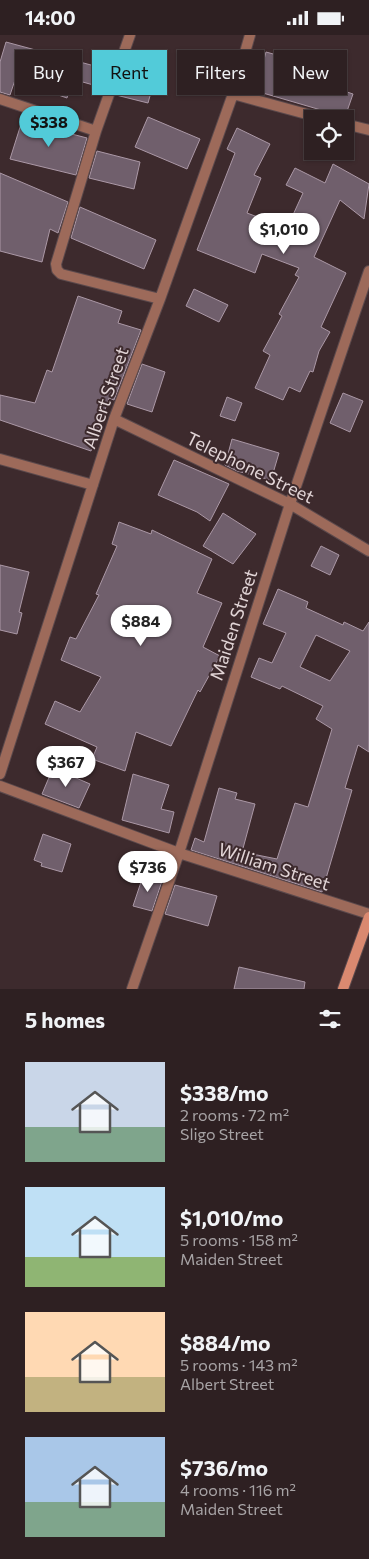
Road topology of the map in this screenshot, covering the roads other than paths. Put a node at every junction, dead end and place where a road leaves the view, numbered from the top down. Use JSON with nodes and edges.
{"nodes":[{"id":1,"x":130,"y":35,"type":"edge"},
{"id":2,"x":250,"y":35,"type":"edge"},
{"id":3,"x":246,"y":50,"type":"edge"},
{"id":4,"x":233,"y":95,"type":"edge"},
{"id":5,"x":237,"y":95,"type":"edge"},
{"id":6,"x":0,"y":99,"type":"edge"},
{"id":7,"x":304,"y":113,"type":"edge"},
{"id":8,"x":354,"y":126,"type":"edge"},
{"id":9,"x":369,"y":130,"type":"edge"},
{"id":10,"x":96,"y":131,"type":"junction"},
{"id":11,"x":369,"y":271,"type":"edge"},
{"id":12,"x":160,"y":299,"type":"junction"},
{"id":13,"x":114,"y":419,"type":"junction"},
{"id":14,"x":0,"y":459,"type":"edge"},
{"id":15,"x":93,"y":485,"type":"junction"},
{"id":16,"x":290,"y":504,"type":"junction"},
{"id":17,"x":369,"y":551,"type":"edge"},
{"id":18,"x":0,"y":774,"type":"edge"},
{"id":19,"x":0,"y":786,"type":"edge"},
{"id":20,"x":179,"y":853,"type":"junction"},
{"id":21,"x":369,"y":916,"type":"edge"},
{"id":22,"x":132,"y":989,"type":"edge"},
{"id":23,"x":343,"y":989,"type":"edge"}],
"edges":[{"from":1,"to":10,"type":"street"},
{"from":2,"to":3,"type":"street","name":"Albert Street"},
{"from":4,"to":12,"type":"street","name":"Albert Street"},
{"from":5,"to":7,"type":"street"},
{"from":6,"to":10,"type":"street"},
{"from":8,"to":9,"type":"street"},
{"from":10,"to":12,"type":"street"},
{"from":11,"to":16,"type":"street","name":"Maiden Street"},
{"from":12,"to":13,"type":"street","name":"Albert Street"},
{"from":13,"to":15,"type":"street","name":"Albert Street"},
{"from":13,"to":16,"type":"street","name":"Telephone Street"},
{"from":14,"to":15,"type":"street"},
{"from":15,"to":18,"type":"street","name":"Albert Street"},
{"from":16,"to":17,"type":"street","name":"Telephone Street"},
{"from":16,"to":20,"type":"street","name":"Maiden Street"},
{"from":19,"to":20,"type":"street","name":"William Street"},
{"from":20,"to":21,"type":"street","name":"William Street"},
{"from":20,"to":22,"type":"street","name":"Maiden Street"},
{"from":21,"to":23,"type":"street"}]}
